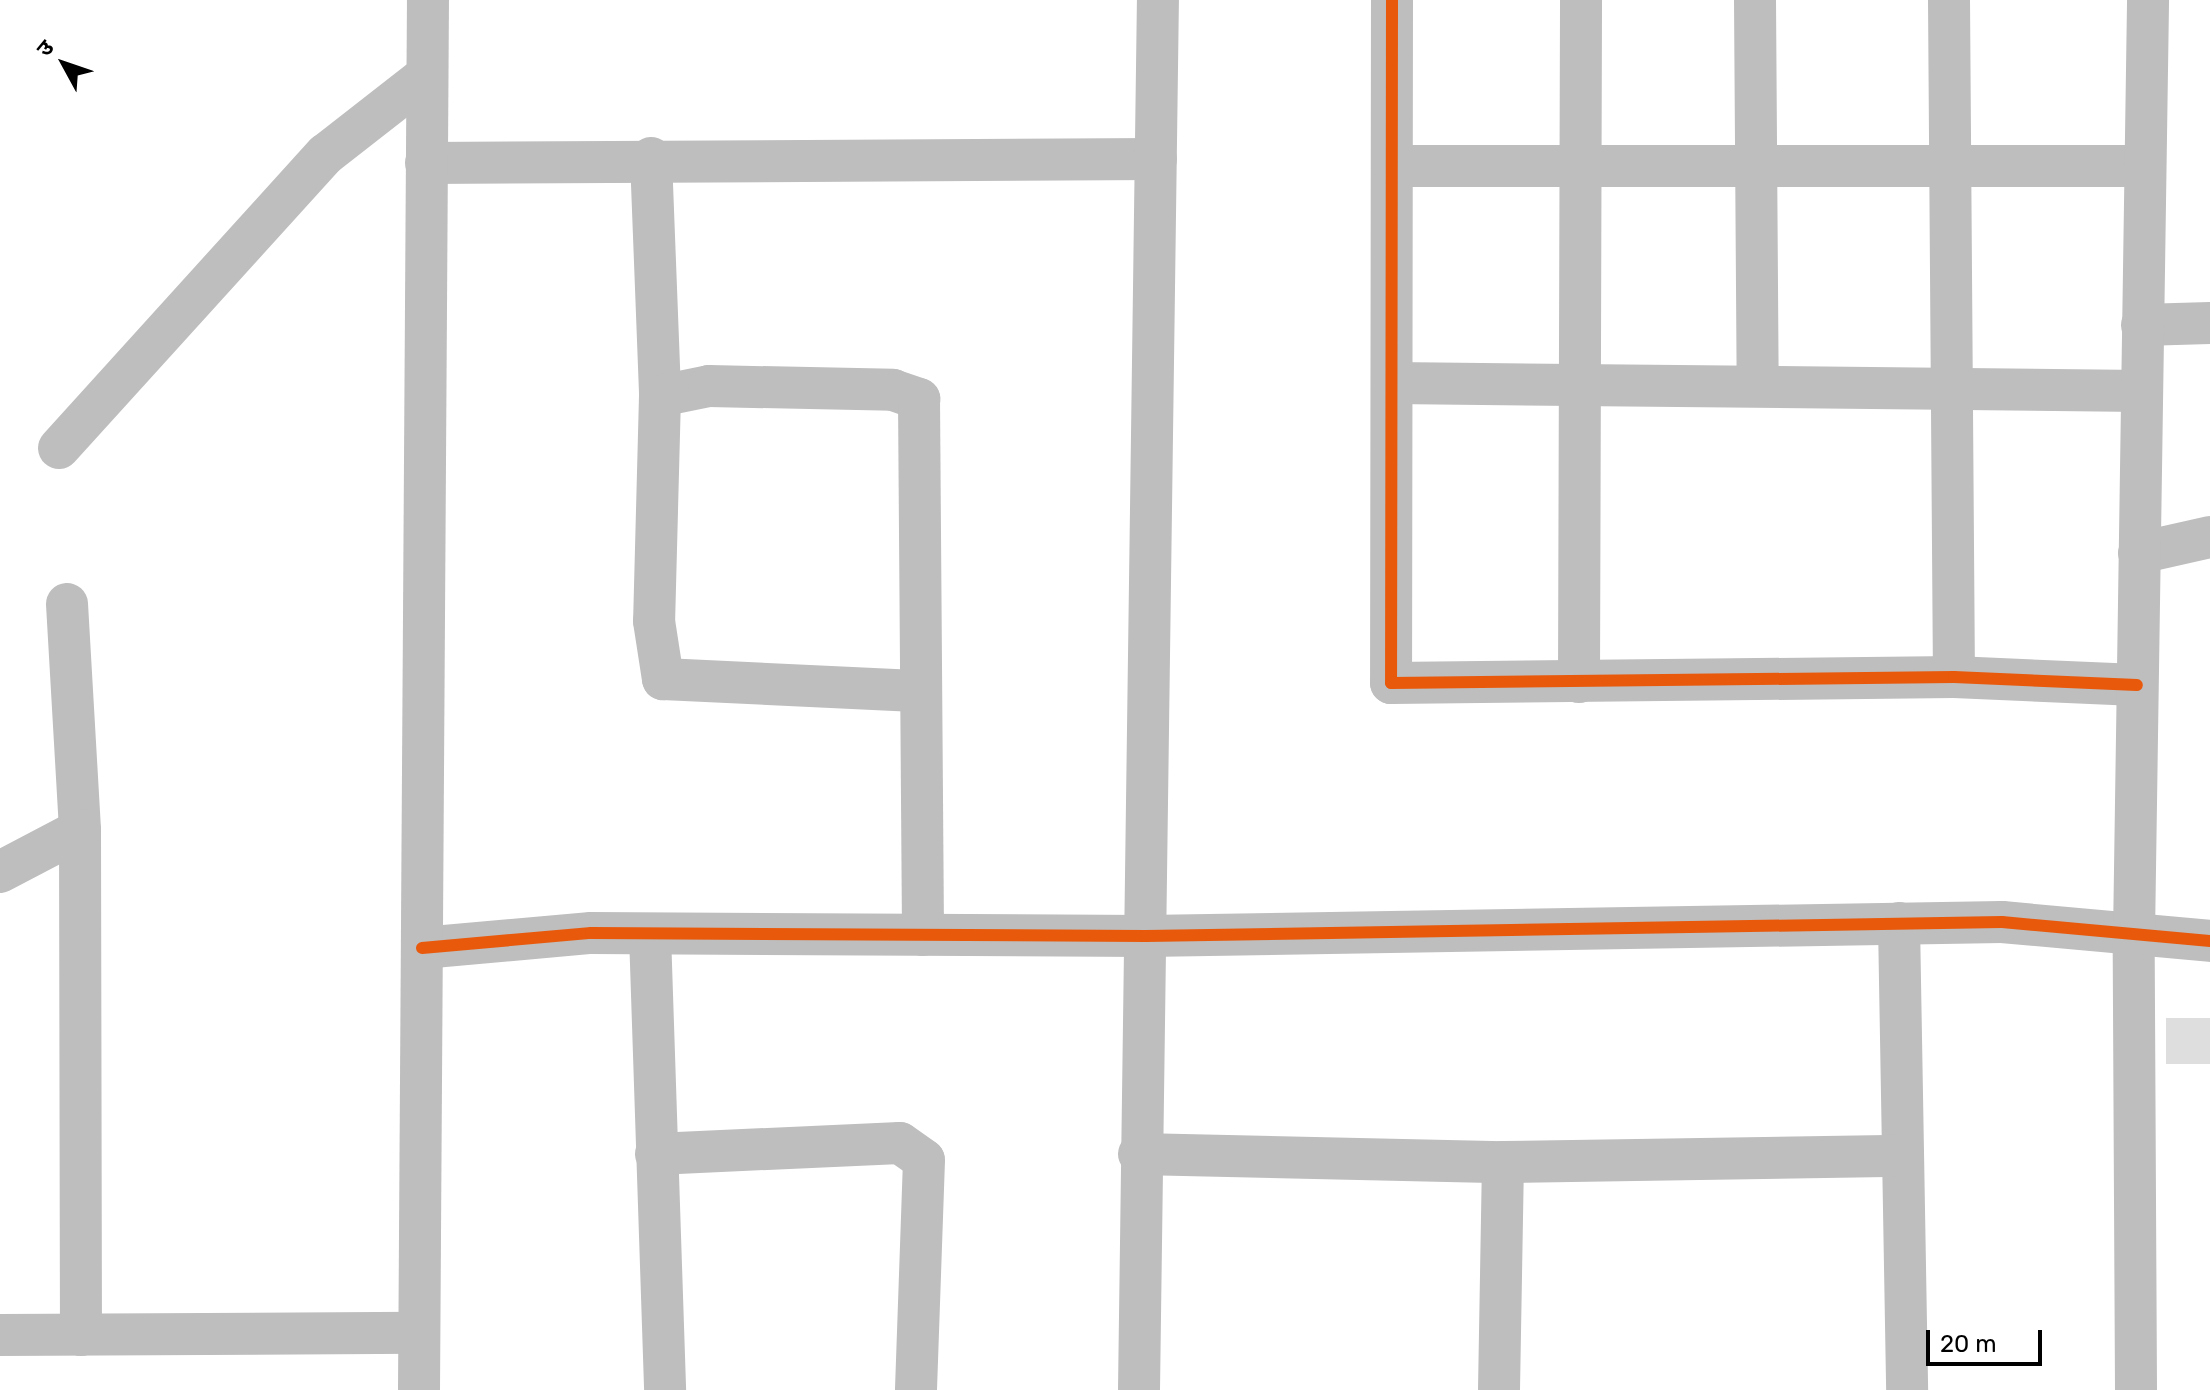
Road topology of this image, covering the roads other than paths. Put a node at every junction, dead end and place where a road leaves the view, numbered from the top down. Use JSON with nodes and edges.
{"nodes":[{"id":1,"x":428,"y":0,"type":"edge"},
{"id":2,"x":1158,"y":0,"type":"edge"},
{"id":3,"x":1392,"y":0,"type":"edge"},
{"id":4,"x":1581,"y":0,"type":"edge"},
{"id":5,"x":1755,"y":0,"type":"edge"},
{"id":6,"x":1949,"y":0,"type":"edge"},
{"id":7,"x":2148,"y":0,"type":"edge"},
{"id":8,"x":427,"y":75,"type":"junction"},
{"id":9,"x":651,"y":158,"type":"junction"},
{"id":10,"x":1156,"y":159,"type":"junction"},
{"id":11,"x":426,"y":163,"type":"junction"},
{"id":12,"x":1952,"y":165,"type":"junction"},
{"id":13,"x":1394,"y":166,"type":"junction"},
{"id":14,"x":2145,"y":166,"type":"junction"},
{"id":15,"x":1580,"y":167,"type":"junction"},
{"id":16,"x":1755,"y":167,"type":"junction"},
{"id":17,"x":2210,"y":323,"type":"edge"},
{"id":18,"x":2142,"y":325,"type":"junction"},
{"id":19,"x":1393,"y":383,"type":"junction"},
{"id":20,"x":1579,"y":384,"type":"junction"},
{"id":21,"x":1758,"y":384,"type":"junction"},
{"id":22,"x":1952,"y":387,"type":"junction"},
{"id":23,"x":2142,"y":391,"type":"junction"},
{"id":24,"x":660,"y":396,"type":"junction"},
{"id":25,"x":59,"y":448,"type":"dead end"},
{"id":26,"x":2210,"y":537,"type":"edge"},
{"id":27,"x":2139,"y":553,"type":"junction"},
{"id":28,"x":67,"y":604,"type":"dead end"},
{"id":29,"x":1954,"y":677,"type":"junction"},
{"id":30,"x":1579,"y":682,"type":"junction"},
{"id":31,"x":2137,"y":685,"type":"junction"},
{"id":32,"x":916,"y":691,"type":"junction"},
{"id":33,"x":80,"y":830,"type":"junction"},
{"id":34,"x":0,"y":872,"type":"edge"},
{"id":35,"x":1899,"y":923,"type":"junction"},
{"id":36,"x":650,"y":934,"type":"junction"},
{"id":37,"x":923,"y":935,"type":"junction"},
{"id":38,"x":1146,"y":936,"type":"junction"},
{"id":39,"x":2134,"y":936,"type":"junction"},
{"id":40,"x":2210,"y":941,"type":"edge"},
{"id":41,"x":422,"y":948,"type":"junction"},
{"id":42,"x":656,"y":1154,"type":"junction"},
{"id":43,"x":1139,"y":1154,"type":"junction"},
{"id":44,"x":1903,"y":1156,"type":"junction"},
{"id":45,"x":1503,"y":1162,"type":"junction"},
{"id":46,"x":419,"y":1333,"type":"junction"},
{"id":47,"x":0,"y":1335,"type":"edge"},
{"id":48,"x":81,"y":1335,"type":"junction"},
{"id":49,"x":419,"y":1390,"type":"edge"},
{"id":50,"x":665,"y":1390,"type":"edge"},
{"id":51,"x":916,"y":1390,"type":"edge"},
{"id":52,"x":1139,"y":1390,"type":"edge"},
{"id":53,"x":1499,"y":1390,"type":"edge"},
{"id":54,"x":1907,"y":1390,"type":"edge"},
{"id":55,"x":2136,"y":1390,"type":"edge"}],
"edges":[{"from":1,"to":8,"type":"street"},
{"from":2,"to":10,"type":"street"},
{"from":3,"to":13,"type":"street"},
{"from":4,"to":15,"type":"street"},
{"from":5,"to":16,"type":"street"},
{"from":6,"to":12,"type":"street"},
{"from":7,"to":14,"type":"street"},
{"from":8,"to":11,"type":"street"},
{"from":8,"to":25,"type":"street"},
{"from":9,"to":10,"type":"street"},
{"from":9,"to":11,"type":"street"},
{"from":9,"to":24,"type":"street"},
{"from":10,"to":38,"type":"street"},
{"from":11,"to":41,"type":"street"},
{"from":12,"to":14,"type":"street"},
{"from":12,"to":16,"type":"street"},
{"from":12,"to":22,"type":"street"},
{"from":13,"to":15,"type":"street"},
{"from":13,"to":19,"type":"street"},
{"from":14,"to":18,"type":"street"},
{"from":15,"to":16,"type":"street"},
{"from":15,"to":20,"type":"street"},
{"from":16,"to":21,"type":"street"},
{"from":17,"to":18,"type":"street"},
{"from":18,"to":23,"type":"street"},
{"from":19,"to":20,"type":"street"},
{"from":19,"to":30,"type":"street"},
{"from":20,"to":21,"type":"street"},
{"from":20,"to":30,"type":"street"},
{"from":21,"to":22,"type":"street"},
{"from":22,"to":23,"type":"street"},
{"from":22,"to":29,"type":"street"},
{"from":23,"to":27,"type":"street"},
{"from":24,"to":32,"type":"street"},
{"from":24,"to":32,"type":"street"},
{"from":26,"to":27,"type":"street"},
{"from":27,"to":31,"type":"street"},
{"from":28,"to":33,"type":"street"},
{"from":29,"to":30,"type":"street"},
{"from":29,"to":31,"type":"street"},
{"from":31,"to":39,"type":"street"},
{"from":32,"to":37,"type":"street"},
{"from":33,"to":34,"type":"street"},
{"from":33,"to":48,"type":"street"},
{"from":35,"to":38,"type":"street"},
{"from":35,"to":39,"type":"street"},
{"from":35,"to":44,"type":"street"},
{"from":36,"to":37,"type":"street"},
{"from":36,"to":41,"type":"street"},
{"from":36,"to":42,"type":"street"},
{"from":37,"to":38,"type":"street"},
{"from":38,"to":43,"type":"street"},
{"from":39,"to":40,"type":"street"},
{"from":39,"to":55,"type":"street"},
{"from":41,"to":46,"type":"street"},
{"from":42,"to":50,"type":"street"},
{"from":42,"to":51,"type":"street"},
{"from":43,"to":45,"type":"street"},
{"from":43,"to":52,"type":"street"},
{"from":44,"to":45,"type":"street"},
{"from":44,"to":54,"type":"street"},
{"from":45,"to":53,"type":"street"},
{"from":46,"to":48,"type":"street"},
{"from":46,"to":49,"type":"street"},
{"from":47,"to":48,"type":"street"}]}
